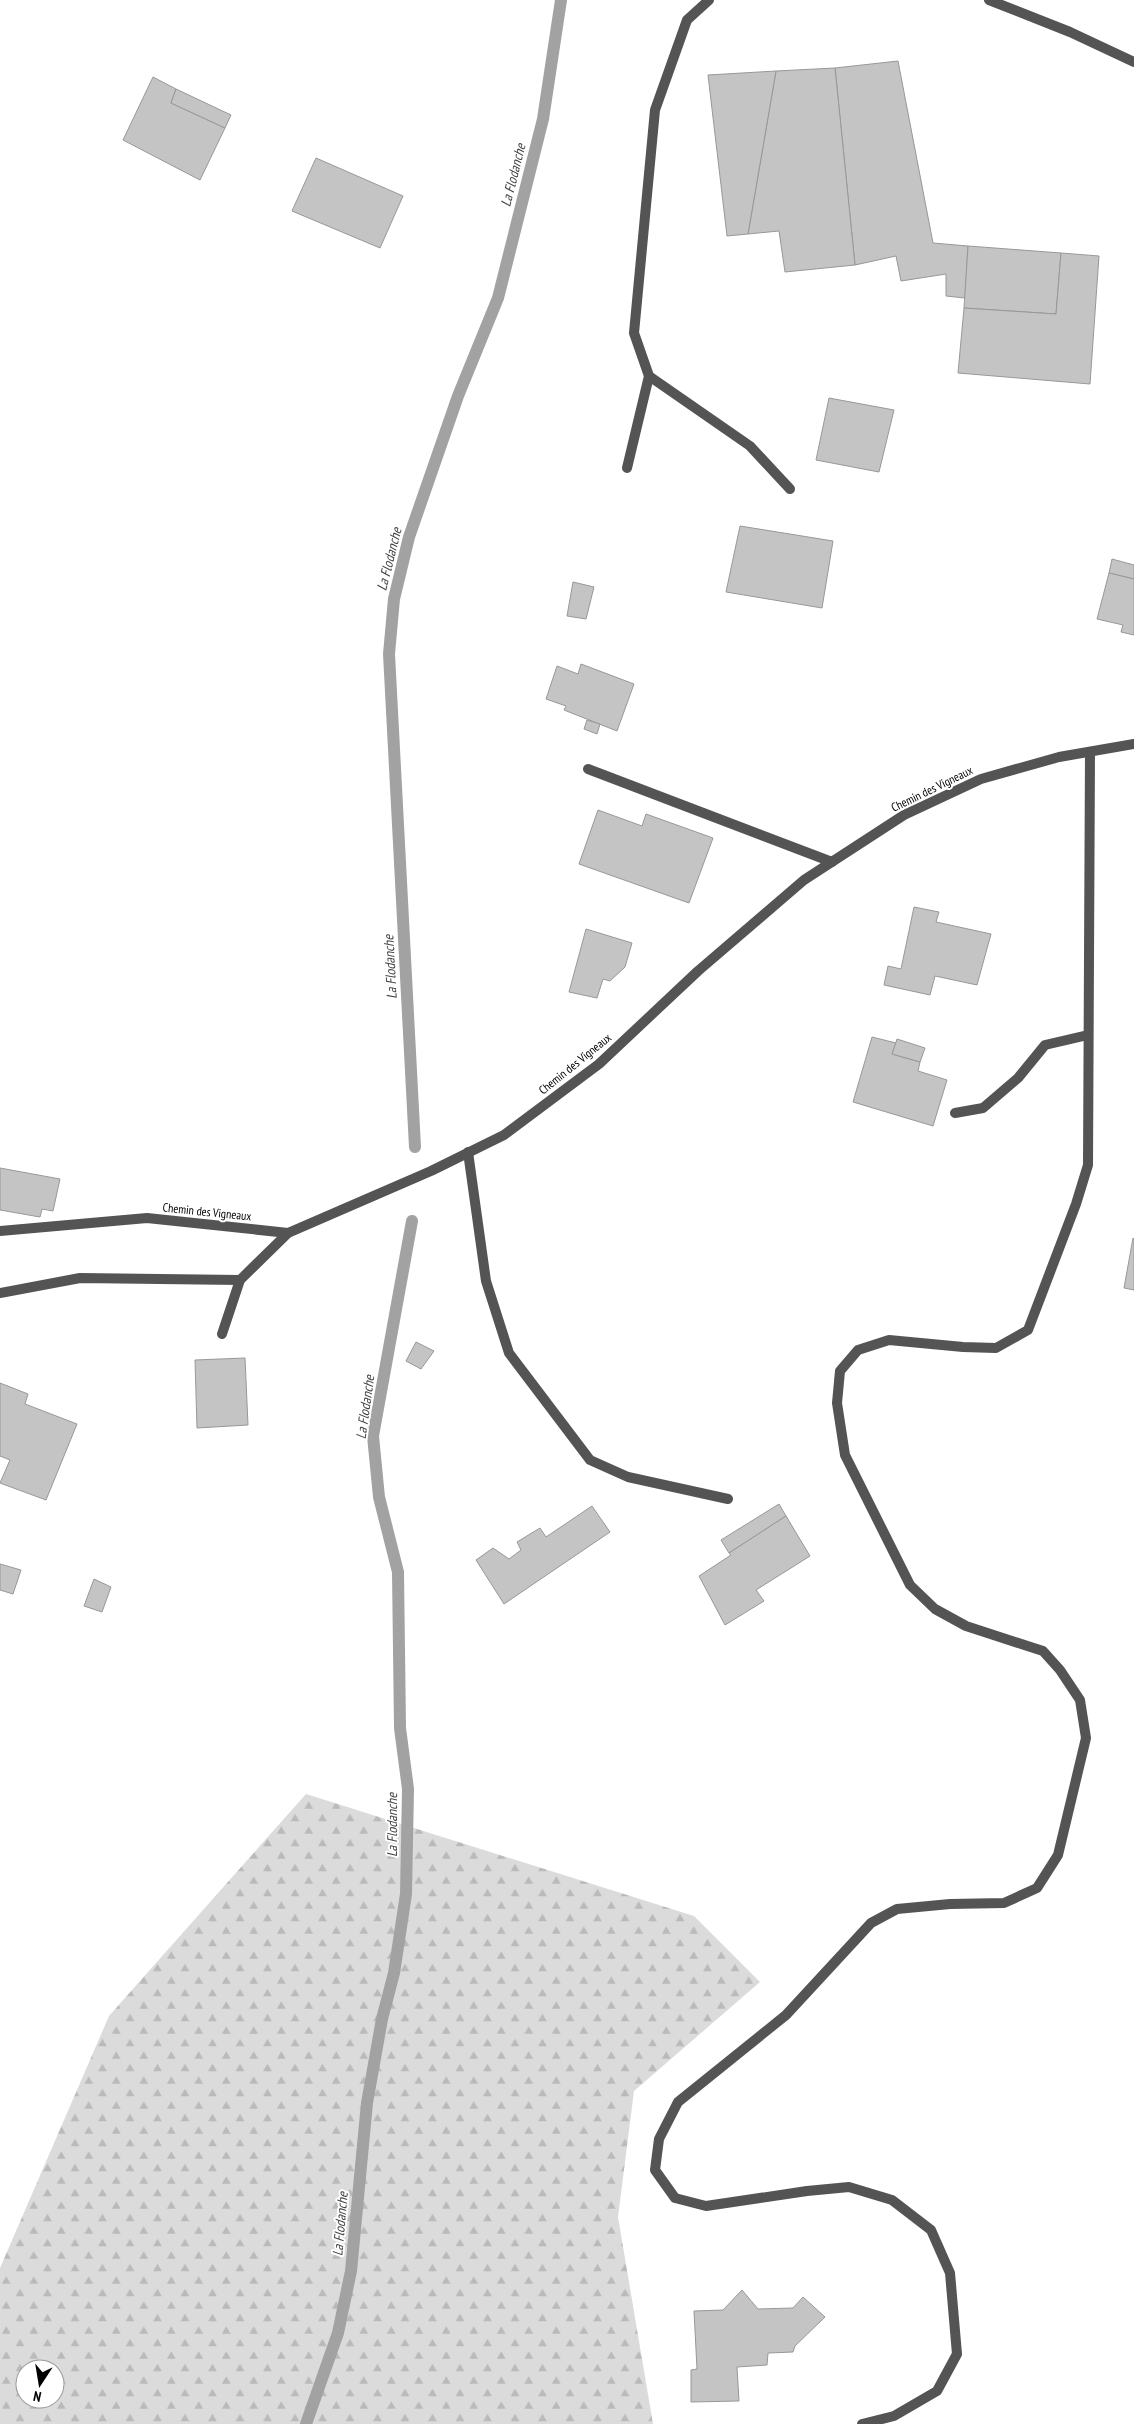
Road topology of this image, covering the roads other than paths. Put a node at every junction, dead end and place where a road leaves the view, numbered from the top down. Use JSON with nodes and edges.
{"nodes":[{"id":1,"x":709,"y":0,"type":"edge"},
{"id":2,"x":989,"y":0,"type":"edge"},
{"id":3,"x":1134,"y":62,"type":"edge"},
{"id":4,"x":649,"y":376,"type":"junction"},
{"id":5,"x":627,"y":468,"type":"dead end"},
{"id":6,"x":790,"y":489,"type":"dead end"},
{"id":7,"x":1134,"y":744,"type":"edge"},
{"id":8,"x":1090,"y":752,"type":"junction"},
{"id":9,"x":588,"y":769,"type":"dead end"},
{"id":10,"x":832,"y":862,"type":"junction"},
{"id":11,"x":1088,"y":1035,"type":"junction"},
{"id":12,"x":955,"y":1113,"type":"dead end"},
{"id":13,"x":468,"y":1152,"type":"junction"},
{"id":14,"x":0,"y":1230,"type":"edge"},
{"id":15,"x":288,"y":1233,"type":"junction"},
{"id":16,"x":240,"y":1280,"type":"junction"},
{"id":17,"x":0,"y":1293,"type":"edge"},
{"id":18,"x":222,"y":1334,"type":"dead end"},
{"id":19,"x":728,"y":1499,"type":"dead end"},
{"id":20,"x":862,"y":2424,"type":"edge"}],
"edges":[{"from":1,"to":4,"type":"street"},
{"from":2,"to":3,"type":"street"},
{"from":4,"to":5,"type":"street"},
{"from":4,"to":6,"type":"street"},
{"from":7,"to":8,"type":"street","name":"Chemin des Vigneaux"},
{"from":8,"to":10,"type":"street","name":"Chemin des Vigneaux"},
{"from":8,"to":11,"type":"street"},
{"from":9,"to":10,"type":"street"},
{"from":10,"to":13,"type":"street","name":"Chemin des Vigneaux"},
{"from":11,"to":12,"type":"street"},
{"from":11,"to":20,"type":"street"},
{"from":13,"to":15,"type":"street","name":"Chemin des Vigneaux"},
{"from":13,"to":19,"type":"street"},
{"from":14,"to":15,"type":"street","name":"Chemin des Vigneaux"},
{"from":15,"to":16,"type":"street"},
{"from":16,"to":17,"type":"street"},
{"from":16,"to":18,"type":"street"}]}
